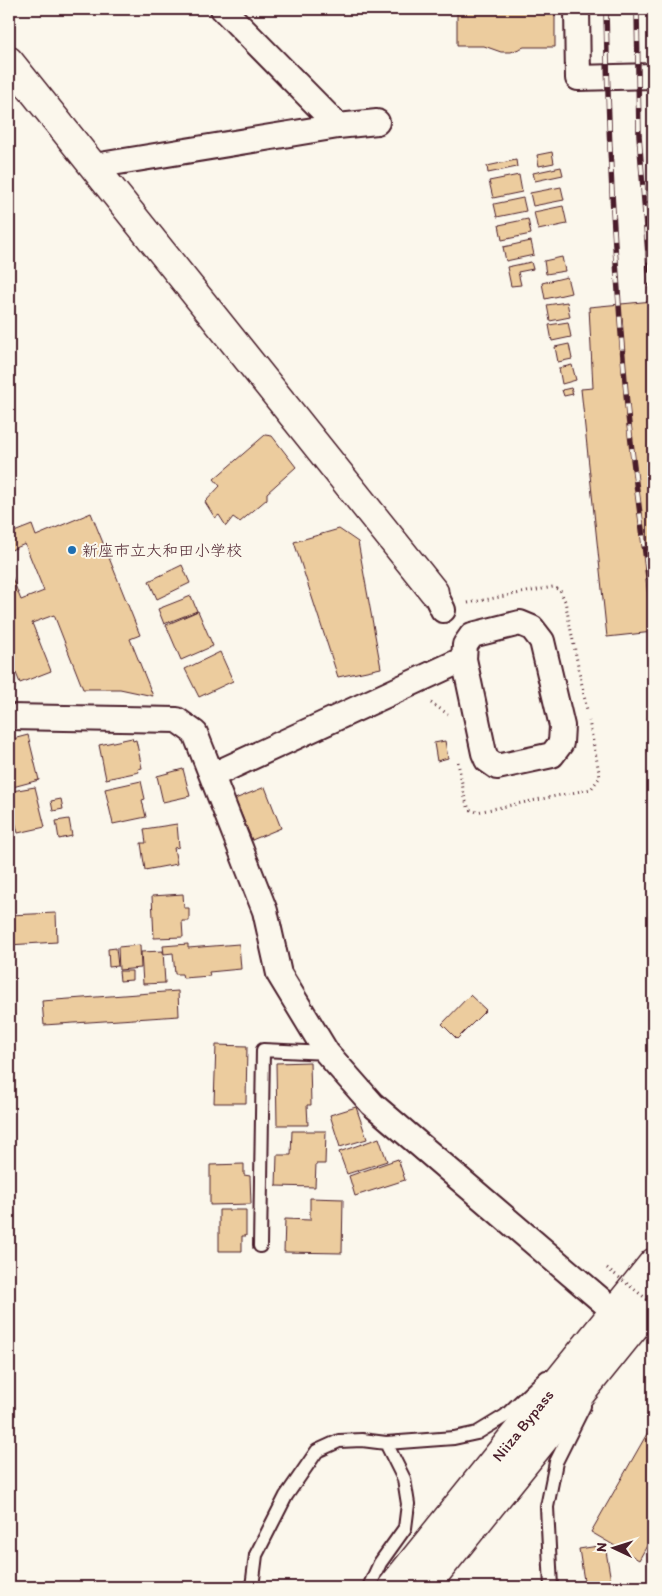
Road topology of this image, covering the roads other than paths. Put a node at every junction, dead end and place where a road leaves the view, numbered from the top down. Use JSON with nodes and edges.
{"nodes":[{"id":1,"x":223,"y":9,"type":"edge"},
{"id":2,"x":577,"y":9,"type":"edge"},
{"id":3,"x":9,"y":61,"type":"edge"},
{"id":4,"x":653,"y":76,"type":"edge"},
{"id":5,"x":377,"y":122,"type":"dead end"},
{"id":6,"x":338,"y":126,"type":"junction"},
{"id":7,"x":94,"y":166,"type":"junction"},
{"id":8,"x":438,"y":601,"type":"road end"},
{"id":9,"x":464,"y":659,"type":"junction"},
{"id":10,"x":9,"y":717,"type":"edge"},
{"id":11,"x":213,"y":775,"type":"junction"},
{"id":12,"x":327,"y":1053,"type":"junction"},
{"id":13,"x":260,"y":1246,"type":"dead end"},
{"id":14,"x":653,"y":1263,"type":"edge"},
{"id":15,"x":653,"y":1304,"type":"edge"},
{"id":16,"x":615,"y":1312,"type":"junction"},
{"id":17,"x":605,"y":1364,"type":"junction"},
{"id":18,"x":386,"y":1443,"type":"junction"},
{"id":19,"x":252,"y":1587,"type":"edge"},
{"id":20,"x":369,"y":1587,"type":"edge"},
{"id":21,"x":392,"y":1587,"type":"edge"},
{"id":22,"x":425,"y":1587,"type":"edge"},
{"id":23,"x":551,"y":1587,"type":"edge"}],
"edges":[{"from":1,"to":6,"type":"street"},
{"from":2,"to":4,"type":"street"},
{"from":3,"to":7,"type":"main road"},
{"from":5,"to":6,"type":"street"},
{"from":6,"to":7,"type":"street"},
{"from":7,"to":8,"type":"main road"},
{"from":9,"to":9,"type":"street"},
{"from":9,"to":11,"type":"street"},
{"from":10,"to":11,"type":"street"},
{"from":11,"to":12,"type":"street"},
{"from":12,"to":13,"type":"lane"},
{"from":12,"to":16,"type":"street"},
{"from":14,"to":16,"type":"main road","name":"Niiza Bypass"},
{"from":15,"to":17,"type":"main road","name":"Niiza Bypass"},
{"from":16,"to":18,"type":"lane"},
{"from":16,"to":21,"type":"main road","name":"Niiza Bypass"},
{"from":17,"to":22,"type":"main road","name":"Niiza Bypass"},
{"from":17,"to":23,"type":"lane"},
{"from":18,"to":19,"type":"lane"},
{"from":18,"to":20,"type":"lane"}]}
